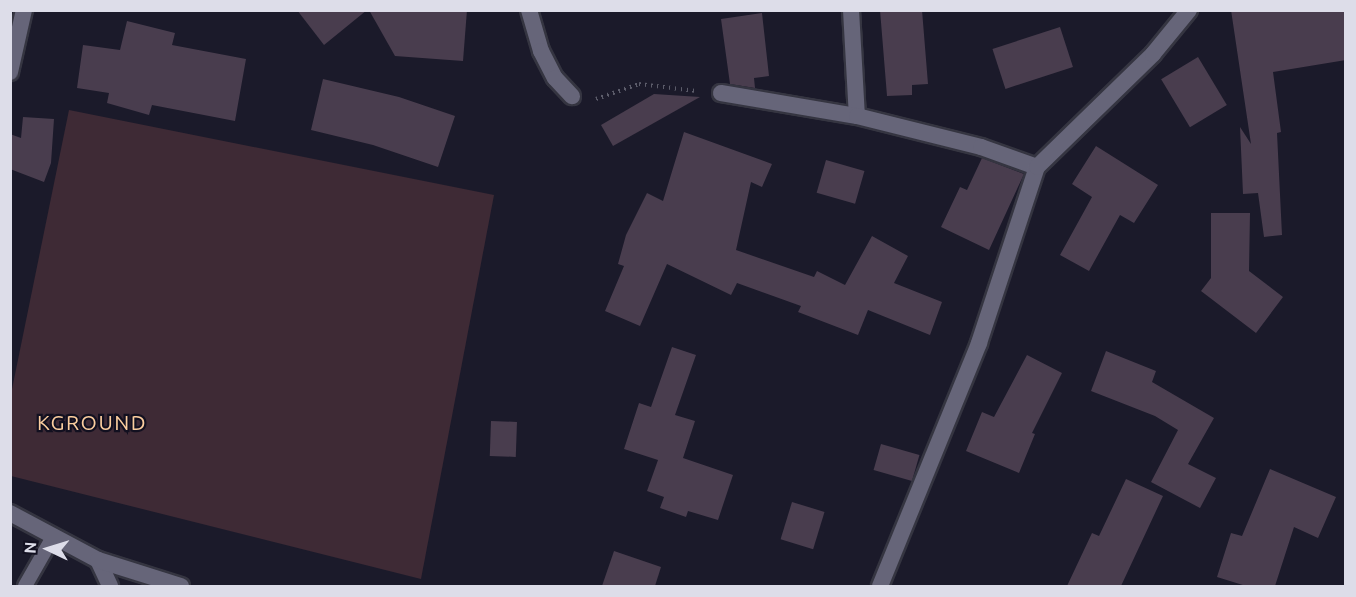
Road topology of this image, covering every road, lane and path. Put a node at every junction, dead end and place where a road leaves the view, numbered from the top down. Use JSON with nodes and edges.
{"nodes":[{"id":1,"x":24,"y":10,"type":"edge"},
{"id":2,"x":529,"y":10,"type":"edge"},
{"id":3,"x":851,"y":10,"type":"edge"},
{"id":4,"x":1189,"y":10,"type":"edge"},
{"id":5,"x":10,"y":72,"type":"edge"},
{"id":6,"x":721,"y":93,"type":"joint"},
{"id":7,"x":572,"y":96,"type":"joint"},
{"id":8,"x":857,"y":116,"type":"junction"},
{"id":9,"x":1037,"y":167,"type":"junction"},
{"id":10,"x":10,"y":513,"type":"edge"},
{"id":11,"x":52,"y":537,"type":"junction"},
{"id":12,"x":98,"y":560,"type":"junction"},
{"id":13,"x":25,"y":586,"type":"edge"},
{"id":14,"x":110,"y":586,"type":"edge"},
{"id":15,"x":181,"y":586,"type":"edge"},
{"id":16,"x":880,"y":586,"type":"edge"}],
"edges":[{"from":1,"to":5,"type":"street"},
{"from":2,"to":7,"type":"street"},
{"from":3,"to":8,"type":"street"},
{"from":4,"to":9,"type":"street"},
{"from":6,"to":7,"type":"path"},
{"from":6,"to":8,"type":"street"},
{"from":8,"to":9,"type":"street"},
{"from":9,"to":16,"type":"street"},
{"from":10,"to":11,"type":"street"},
{"from":11,"to":12,"type":"street"},
{"from":11,"to":13,"type":"lane"},
{"from":12,"to":14,"type":"street"},
{"from":12,"to":15,"type":"street"}]}
